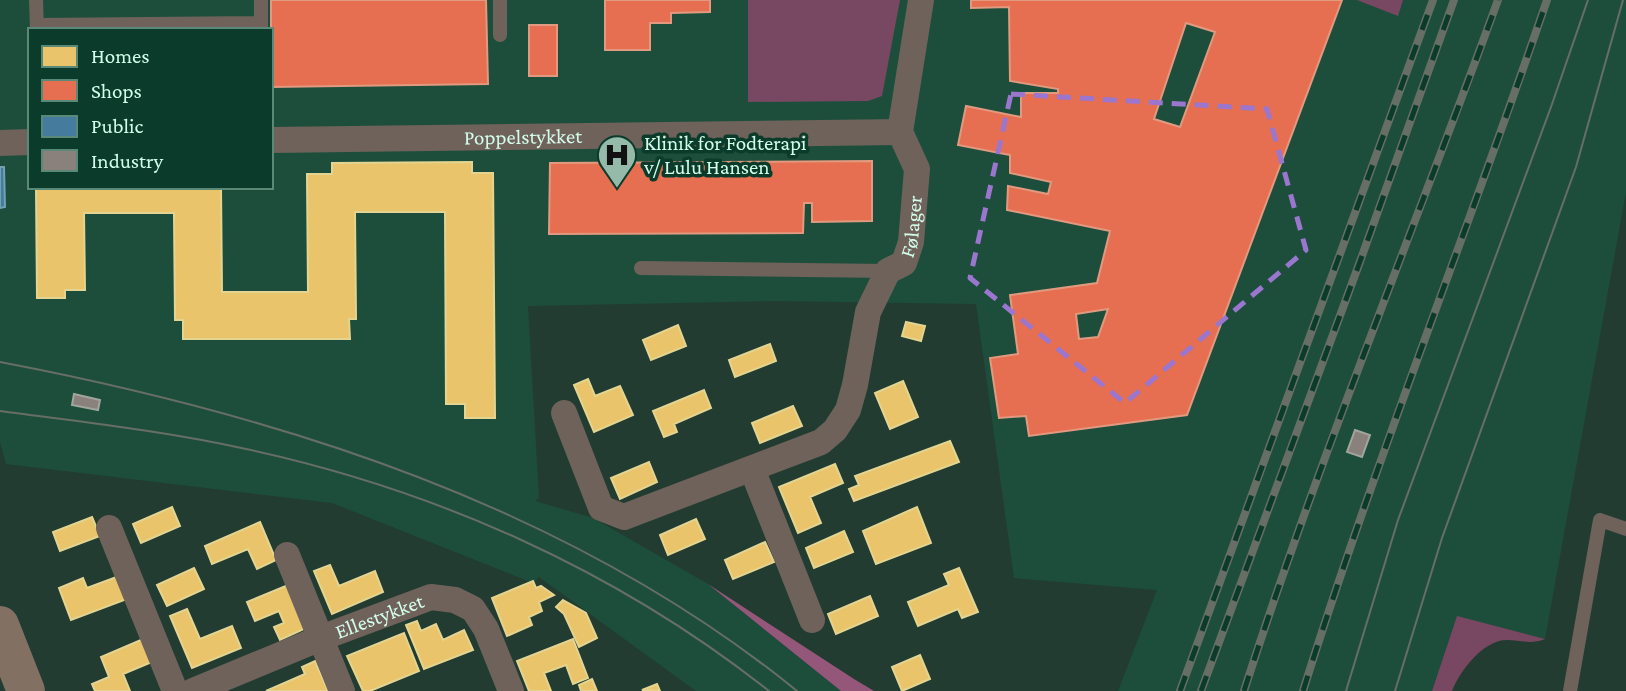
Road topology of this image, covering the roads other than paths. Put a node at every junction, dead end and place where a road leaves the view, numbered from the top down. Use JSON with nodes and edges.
{"nodes":[{"id":1,"x":36,"y":0,"type":"edge"},
{"id":2,"x":261,"y":0,"type":"edge"},
{"id":3,"x":499,"y":0,"type":"edge"},
{"id":4,"x":921,"y":0,"type":"edge"},
{"id":5,"x":261,"y":26,"type":"edge"},
{"id":6,"x":37,"y":27,"type":"edge"},
{"id":7,"x":500,"y":34,"type":"dead end"},
{"id":8,"x":900,"y":132,"type":"junction"},
{"id":9,"x":273,"y":139,"type":"edge"},
{"id":10,"x":28,"y":142,"type":"edge"},
{"id":11,"x":0,"y":143,"type":"edge"},
{"id":12,"x":642,"y":268,"type":"dead end"},
{"id":13,"x":888,"y":271,"type":"junction"},
{"id":14,"x":564,"y":413,"type":"dead end"},
{"id":15,"x":752,"y":469,"type":"junction"},
{"id":16,"x":109,"y":528,"type":"dead end"},
{"id":17,"x":1626,"y":529,"type":"edge"},
{"id":18,"x":287,"y":555,"type":"dead end"},
{"id":19,"x":812,"y":620,"type":"dead end"},
{"id":20,"x":0,"y":625,"type":"edge"},
{"id":21,"x":321,"y":638,"type":"junction"},
{"id":22,"x":26,"y":691,"type":"edge"},
{"id":23,"x":175,"y":691,"type":"edge"},
{"id":24,"x":193,"y":691,"type":"edge"},
{"id":25,"x":342,"y":691,"type":"edge"},
{"id":26,"x":511,"y":691,"type":"edge"},
{"id":27,"x":1570,"y":691,"type":"edge"}],
"edges":[{"from":1,"to":6,"type":"lane"},
{"from":2,"to":5,"type":"lane"},
{"from":3,"to":7,"type":"lane"},
{"from":4,"to":8,"type":"street"},
{"from":5,"to":6,"type":"lane"},
{"from":8,"to":9,"type":"street","name":"Poppelstykket"},
{"from":8,"to":13,"type":"street","name":"Følager"},
{"from":10,"to":11,"type":"street"},
{"from":12,"to":13,"type":"lane"},
{"from":13,"to":15,"type":"street","name":"Følager"},
{"from":14,"to":15,"type":"street","name":"Følager"},
{"from":15,"to":19,"type":"street"},
{"from":16,"to":23,"type":"street"},
{"from":17,"to":27,"type":"lane"},
{"from":18,"to":21,"type":"street","name":"Ellestykket"},
{"from":20,"to":22,"type":"main road"},
{"from":21,"to":24,"type":"street","name":"Ellestykket"},
{"from":21,"to":25,"type":"street","name":"Ellestykket"},
{"from":21,"to":26,"type":"street","name":"Ellestykket"}]}
